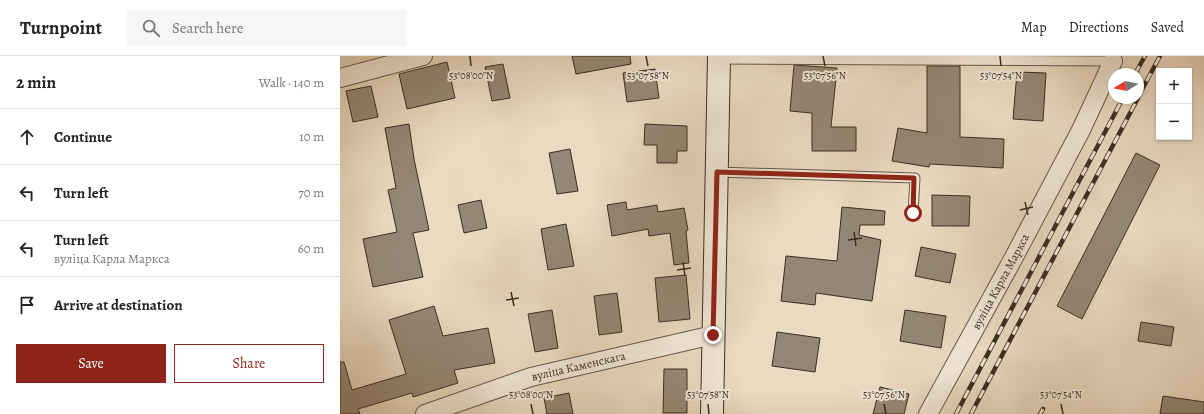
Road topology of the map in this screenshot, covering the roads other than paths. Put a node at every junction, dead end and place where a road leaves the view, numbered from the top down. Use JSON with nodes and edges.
{"nodes":[{"id":1,"x":423,"y":56,"type":"edge"},
{"id":2,"x":719,"y":57,"type":"edge"},
{"id":3,"x":1113,"y":61,"type":"joint"},
{"id":4,"x":340,"y":78,"type":"edge"},
{"id":5,"x":717,"y":172,"type":"junction"},
{"id":6,"x":913,"y":213,"type":"dead end"},
{"id":7,"x":713,"y":335,"type":"junction"},
{"id":8,"x":424,"y":414,"type":"edge"},
{"id":9,"x":712,"y":414,"type":"edge"},
{"id":10,"x":928,"y":414,"type":"edge"}],
"edges":[{"from":1,"to":4,"type":"street"},
{"from":2,"to":3,"type":"lane"},
{"from":2,"to":5,"type":"main road"},
{"from":3,"to":10,"type":"street","name":"вуліца Карла Маркса"},
{"from":5,"to":6,"type":"lane"},
{"from":5,"to":7,"type":"main road"},
{"from":7,"to":8,"type":"street","name":"вуліца Каменскага"},
{"from":7,"to":9,"type":"main road"}]}
